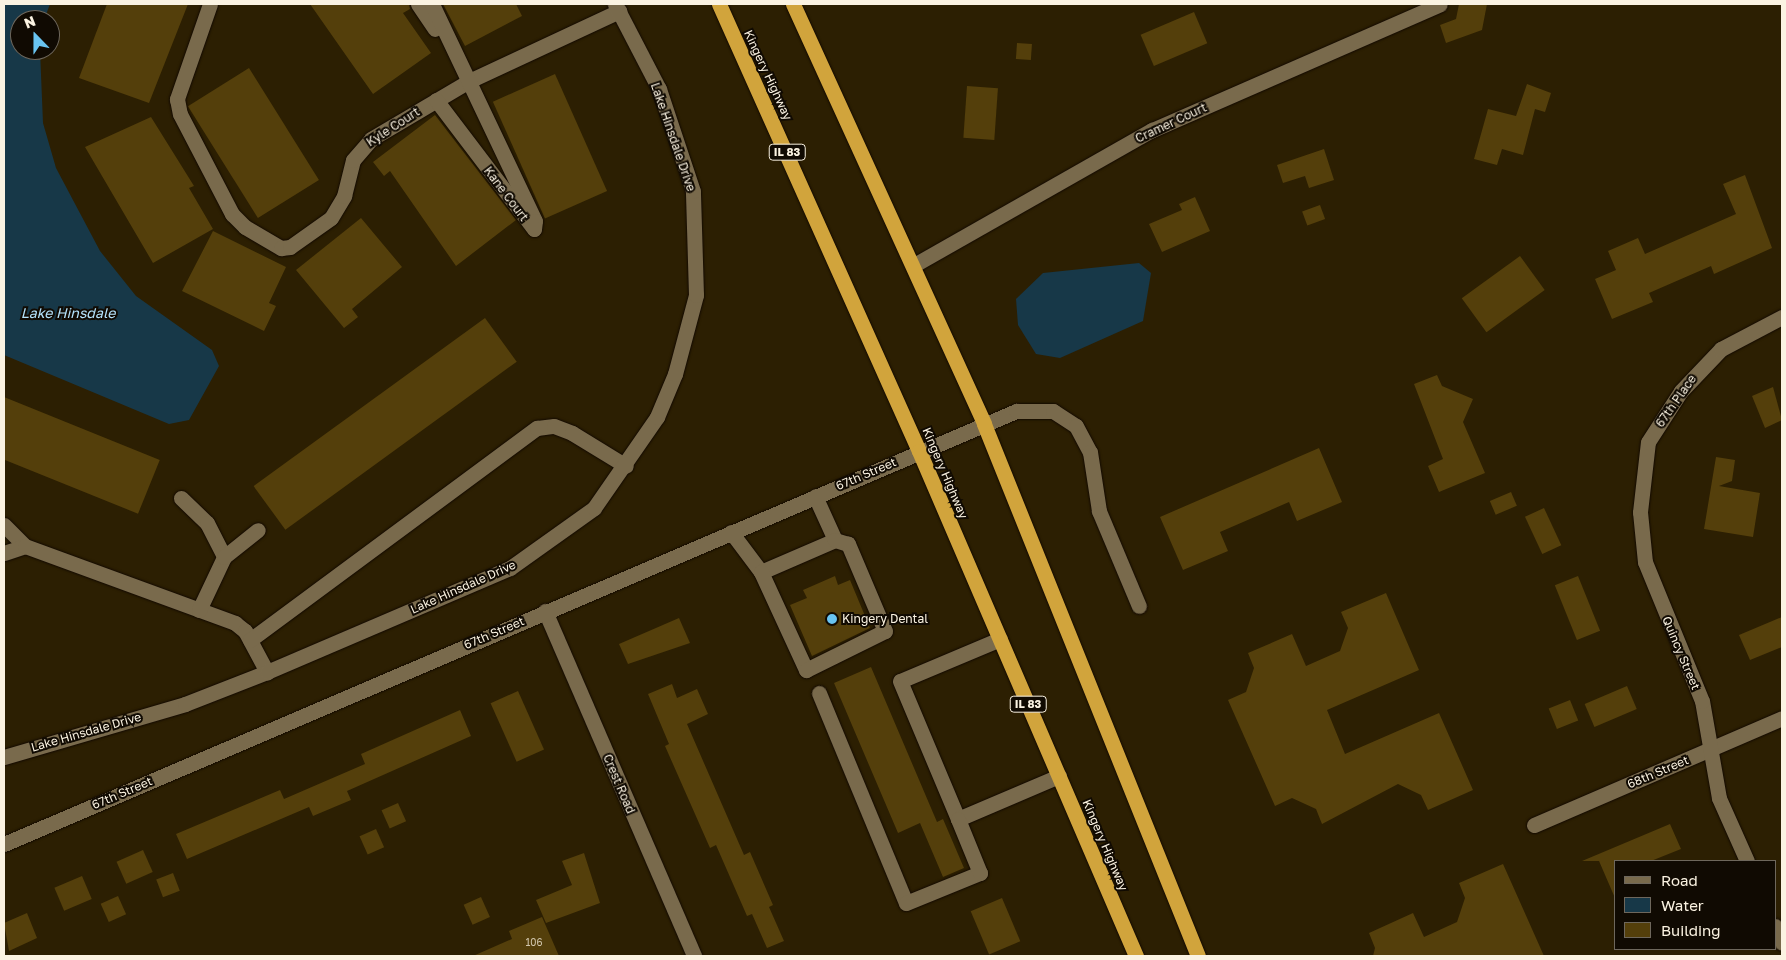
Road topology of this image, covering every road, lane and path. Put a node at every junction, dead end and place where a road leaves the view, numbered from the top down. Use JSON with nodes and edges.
{"nodes":[{"id":1,"x":210,"y":4,"type":"edge"},
{"id":2,"x":418,"y":4,"type":"edge"},
{"id":3,"x":432,"y":4,"type":"edge"},
{"id":4,"x":719,"y":4,"type":"edge"},
{"id":5,"x":793,"y":4,"type":"edge"},
{"id":6,"x":1440,"y":4,"type":"edge"},
{"id":7,"x":617,"y":7,"type":"edge"},
{"id":8,"x":469,"y":80,"type":"junction"},
{"id":9,"x":436,"y":100,"type":"junction"},
{"id":10,"x":914,"y":265,"type":"junction"},
{"id":11,"x":1782,"y":317,"type":"edge"},
{"id":12,"x":984,"y":424,"type":"junction"},
{"id":13,"x":1648,"y":442,"type":"joint"},
{"id":14,"x":919,"y":451,"type":"junction"},
{"id":15,"x":626,"y":466,"type":"junction"},
{"id":16,"x":815,"y":496,"type":"junction"},
{"id":17,"x":181,"y":498,"type":"dead end"},
{"id":18,"x":4,"y":525,"type":"edge"},
{"id":19,"x":258,"y":530,"type":"dead end"},
{"id":20,"x":731,"y":532,"type":"junction"},
{"id":21,"x":834,"y":540,"type":"junction"},
{"id":22,"x":25,"y":546,"type":"junction"},
{"id":23,"x":4,"y":553,"type":"edge"},
{"id":24,"x":224,"y":557,"type":"junction"},
{"id":25,"x":761,"y":572,"type":"junction"},
{"id":26,"x":1139,"y":606,"type":"dead end"},
{"id":27,"x":199,"y":610,"type":"junction"},
{"id":28,"x":544,"y":611,"type":"junction"},
{"id":29,"x":1000,"y":639,"type":"junction"},
{"id":30,"x":250,"y":640,"type":"junction"},
{"id":31,"x":267,"y":672,"type":"junction"},
{"id":32,"x":819,"y":693,"type":"dead end"},
{"id":33,"x":1782,"y":718,"type":"edge"},
{"id":34,"x":1710,"y":749,"type":"junction"},
{"id":35,"x":4,"y":757,"type":"edge"},
{"id":36,"x":1059,"y":776,"type":"junction"},
{"id":37,"x":958,"y":819,"type":"junction"},
{"id":38,"x":1534,"y":825,"type":"dead end"},
{"id":39,"x":4,"y":844,"type":"edge"},
{"id":40,"x":1746,"y":860,"type":"edge"},
{"id":41,"x":1776,"y":928,"type":"edge"},
{"id":42,"x":1782,"y":943,"type":"edge"},
{"id":43,"x":694,"y":956,"type":"edge"},
{"id":44,"x":1136,"y":956,"type":"edge"},
{"id":45,"x":1198,"y":956,"type":"edge"}],
"edges":[{"from":1,"to":9,"type":"street","name":"Kyle Court"},
{"from":2,"to":8,"type":"street","name":"Kane Court"},
{"from":3,"to":8,"type":"street","name":"Kane Court"},
{"from":4,"to":14,"type":"highway","name":"Kingery Highway","number":"IL 83"},
{"from":5,"to":10,"type":"highway"},
{"from":6,"to":10,"type":"street","name":"Cramer Court"},
{"from":7,"to":8,"type":"street","name":"Kyle Court"},
{"from":7,"to":15,"type":"street","name":"Lake Hinsdale Drive"},
{"from":8,"to":9,"type":"street","name":"Kyle Court"},
{"from":8,"to":9,"type":"street","name":"Kane Court"},
{"from":10,"to":12,"type":"highway"},
{"from":11,"to":13,"type":"street","name":"67th Place"},
{"from":12,"to":14,"type":"street","name":"67th Street"},
{"from":12,"to":26,"type":"street","name":"67th Street"},
{"from":12,"to":45,"type":"highway"},
{"from":13,"to":34,"type":"street","name":"Quincy Street"},
{"from":14,"to":16,"type":"street","name":"67th Street"},
{"from":14,"to":29,"type":"highway","name":"Kingery Highway","number":"IL 83"},
{"from":15,"to":30,"type":"street"},
{"from":15,"to":31,"type":"street","name":"Lake Hinsdale Drive"},
{"from":16,"to":20,"type":"street","name":"67th Street"},
{"from":16,"to":21,"type":"street"},
{"from":17,"to":24,"type":"street"},
{"from":18,"to":22,"type":"street"},
{"from":19,"to":24,"type":"street"},
{"from":20,"to":25,"type":"street"},
{"from":20,"to":28,"type":"street","name":"67th Street"},
{"from":21,"to":25,"type":"street"},
{"from":21,"to":25,"type":"street"},
{"from":22,"to":23,"type":"street"},
{"from":22,"to":27,"type":"street"},
{"from":24,"to":27,"type":"street"},
{"from":27,"to":30,"type":"street"},
{"from":28,"to":39,"type":"street","name":"67th Street"},
{"from":28,"to":43,"type":"street","name":"Crest Road"},
{"from":29,"to":36,"type":"highway","name":"Kingery Highway","number":"IL 83"},
{"from":29,"to":37,"type":"street"},
{"from":30,"to":31,"type":"street"},
{"from":31,"to":35,"type":"street","name":"Lake Hinsdale Drive"},
{"from":32,"to":37,"type":"street"},
{"from":33,"to":34,"type":"street","name":"68th Street"},
{"from":34,"to":38,"type":"street","name":"68th Street"},
{"from":34,"to":40,"type":"street","name":"Quincy Street"},
{"from":36,"to":37,"type":"street"},
{"from":36,"to":44,"type":"highway","name":"Kingery Highway","number":"IL 83"},
{"from":41,"to":42,"type":"street"}]}
